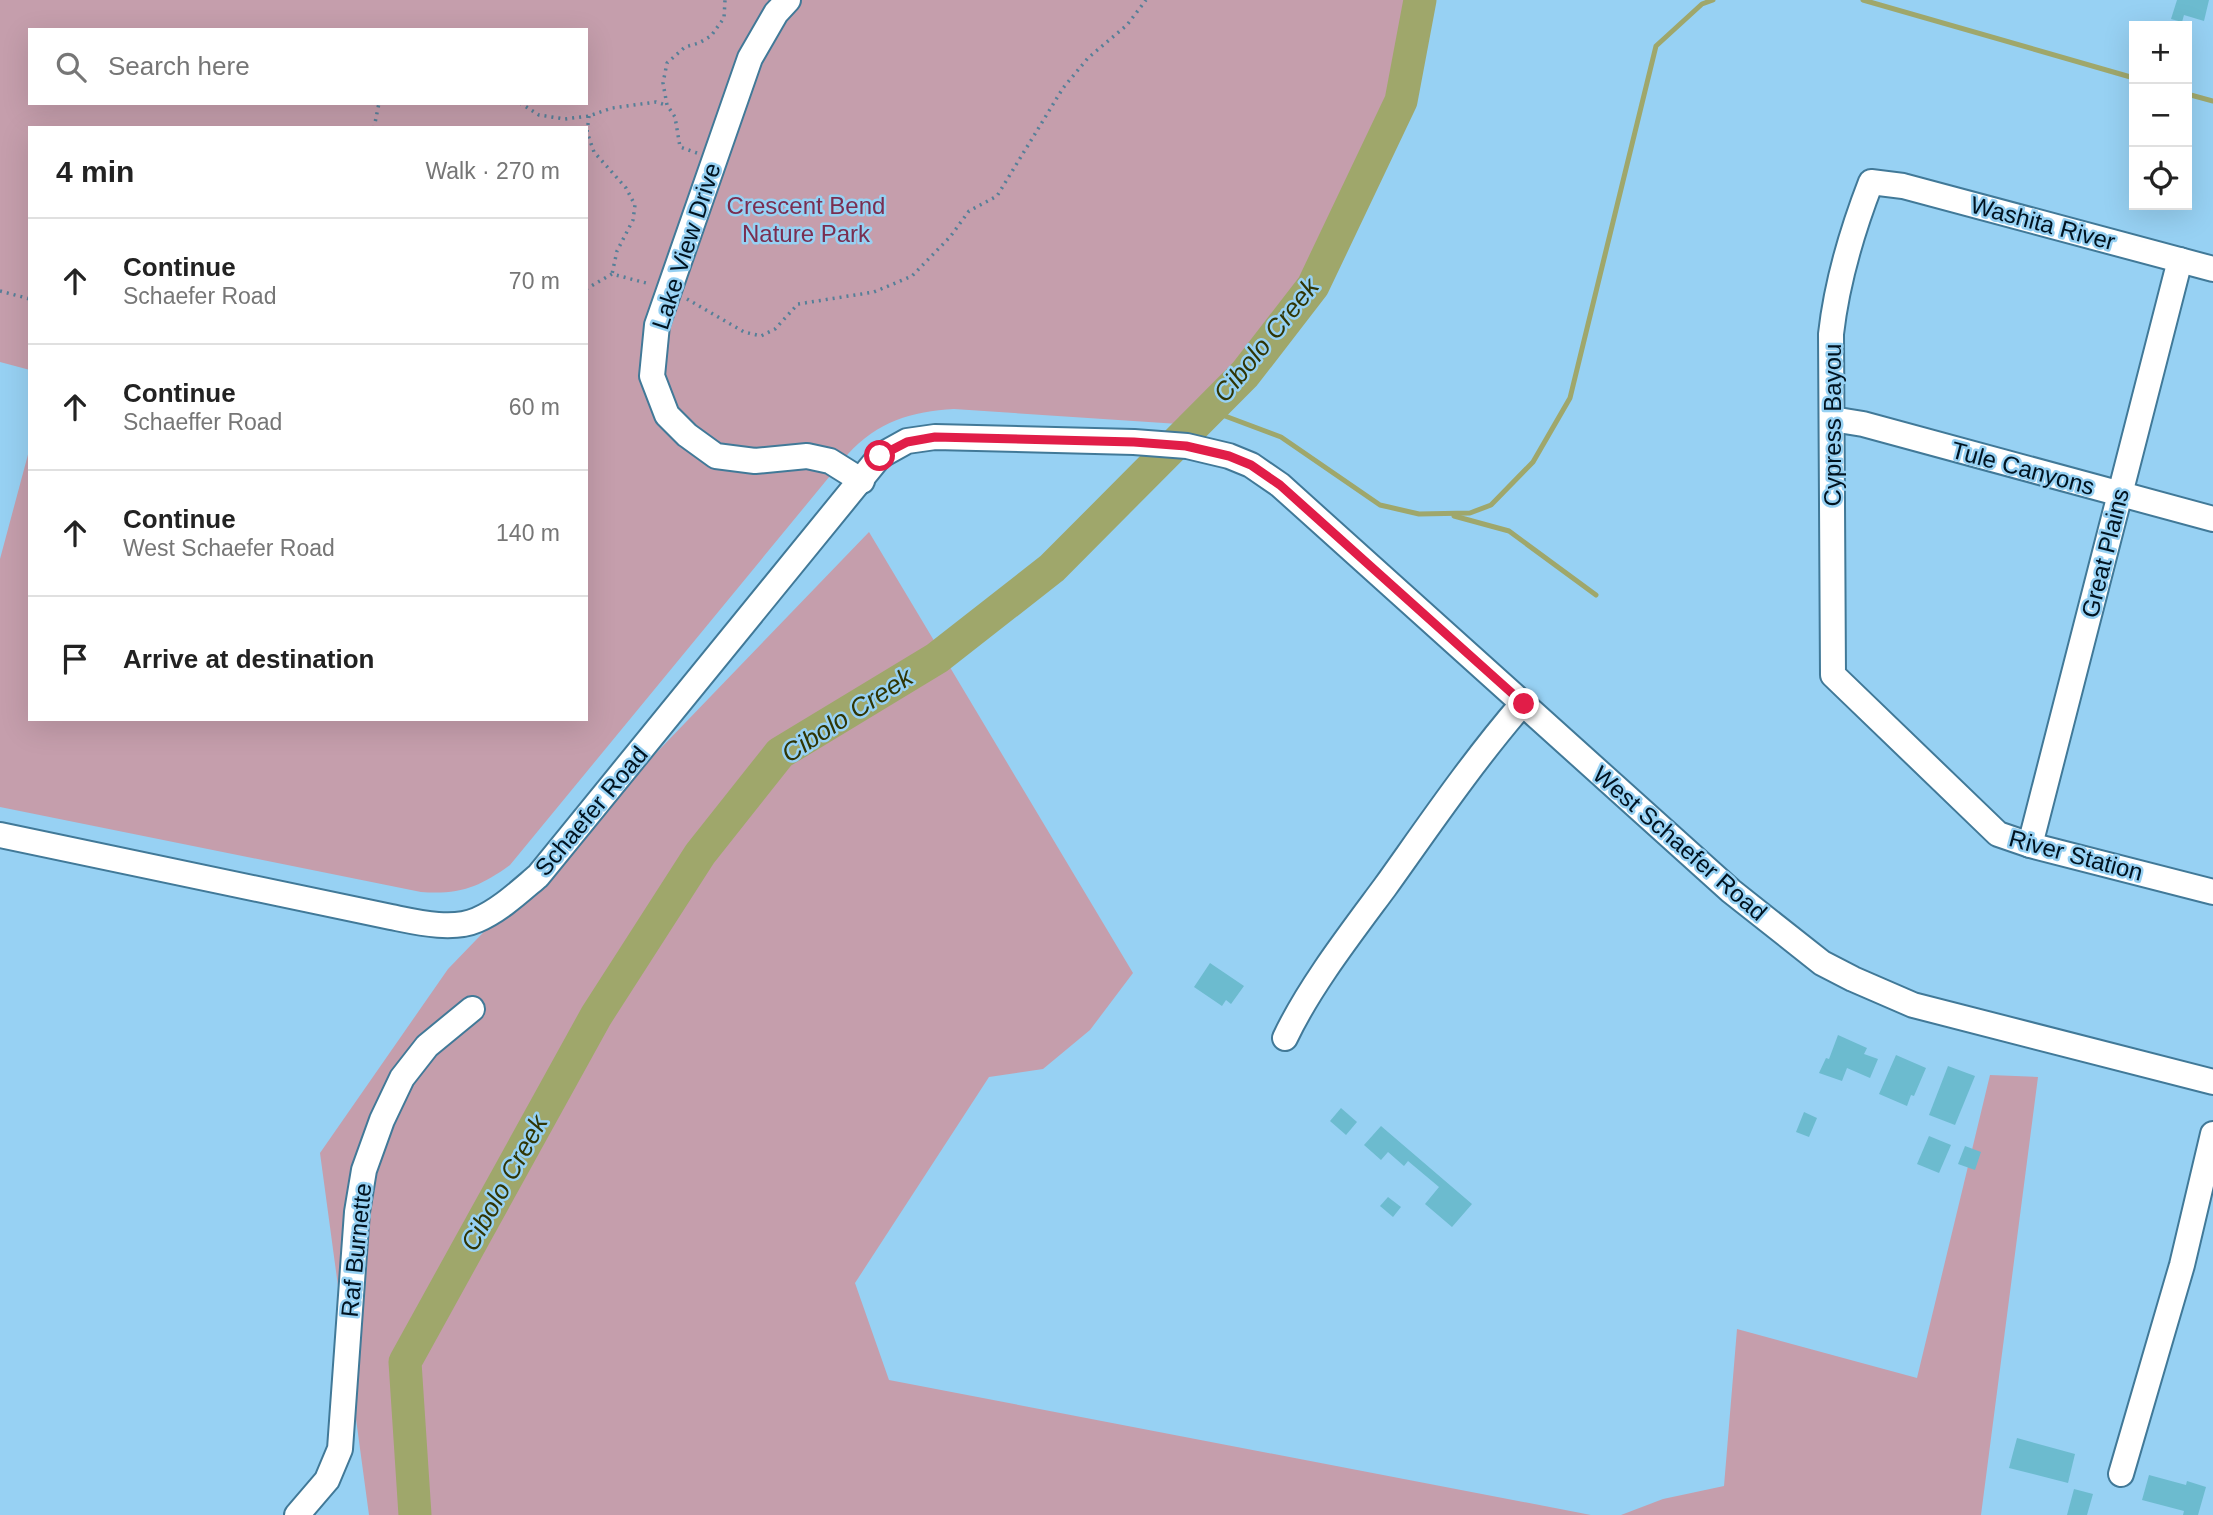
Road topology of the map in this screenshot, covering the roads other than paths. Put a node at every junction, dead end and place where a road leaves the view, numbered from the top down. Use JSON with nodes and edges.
{"nodes":[{"id":1,"x":788,"y":0,"type":"edge"},
{"id":2,"x":1871,"y":182,"type":"joint"},
{"id":3,"x":2180,"y":260,"type":"junction"},
{"id":4,"x":2213,"y":268,"type":"edge"},
{"id":5,"x":1832,"y":419,"type":"junction"},
{"id":6,"x":1229,"y":456,"type":"joint"},
{"id":7,"x":862,"y":481,"type":"junction"},
{"id":8,"x":2120,"y":494,"type":"junction"},
{"id":9,"x":2213,"y":519,"type":"edge"},
{"id":10,"x":1833,"y":675,"type":"joint"},
{"id":11,"x":1524,"y":704,"type":"junction"},
{"id":12,"x":0,"y":835,"type":"edge"},
{"id":13,"x":2030,"y":845,"type":"junction"},
{"id":14,"x":2213,"y":892,"type":"edge"},
{"id":15,"x":472,"y":1009,"type":"dead end"},
{"id":16,"x":1285,"y":1038,"type":"dead end"},
{"id":17,"x":2213,"y":1082,"type":"edge"},
{"id":18,"x":2213,"y":1134,"type":"edge"},
{"id":19,"x":2121,"y":1474,"type":"dead end"},
{"id":20,"x":297,"y":1515,"type":"edge"}],
"edges":[{"from":1,"to":7,"type":"street","name":"Lake View Drive"},
{"from":2,"to":3,"type":"street","name":"Washita River"},
{"from":2,"to":5,"type":"street","name":"Cypress Bayou"},
{"from":3,"to":4,"type":"street","name":"Washita River"},
{"from":3,"to":8,"type":"street","name":"Great Plains"},
{"from":5,"to":8,"type":"street","name":"Tule Canyons"},
{"from":5,"to":10,"type":"street","name":"Cypress Bayou"},
{"from":6,"to":7,"type":"street","name":"Schaefer Road"},
{"from":6,"to":11,"type":"street","name":"West Schaefer Road"},
{"from":7,"to":12,"type":"street","name":"Schaefer Road"},
{"from":8,"to":9,"type":"street","name":"Tule Canyons"},
{"from":8,"to":13,"type":"street","name":"Great Plains"},
{"from":10,"to":13,"type":"street","name":"River Station"},
{"from":11,"to":16,"type":"street"},
{"from":11,"to":17,"type":"street","name":"West Schaefer Road"},
{"from":13,"to":14,"type":"street","name":"River Station"},
{"from":15,"to":20,"type":"street","name":"Raf Burnette"},
{"from":18,"to":19,"type":"street"}]}
